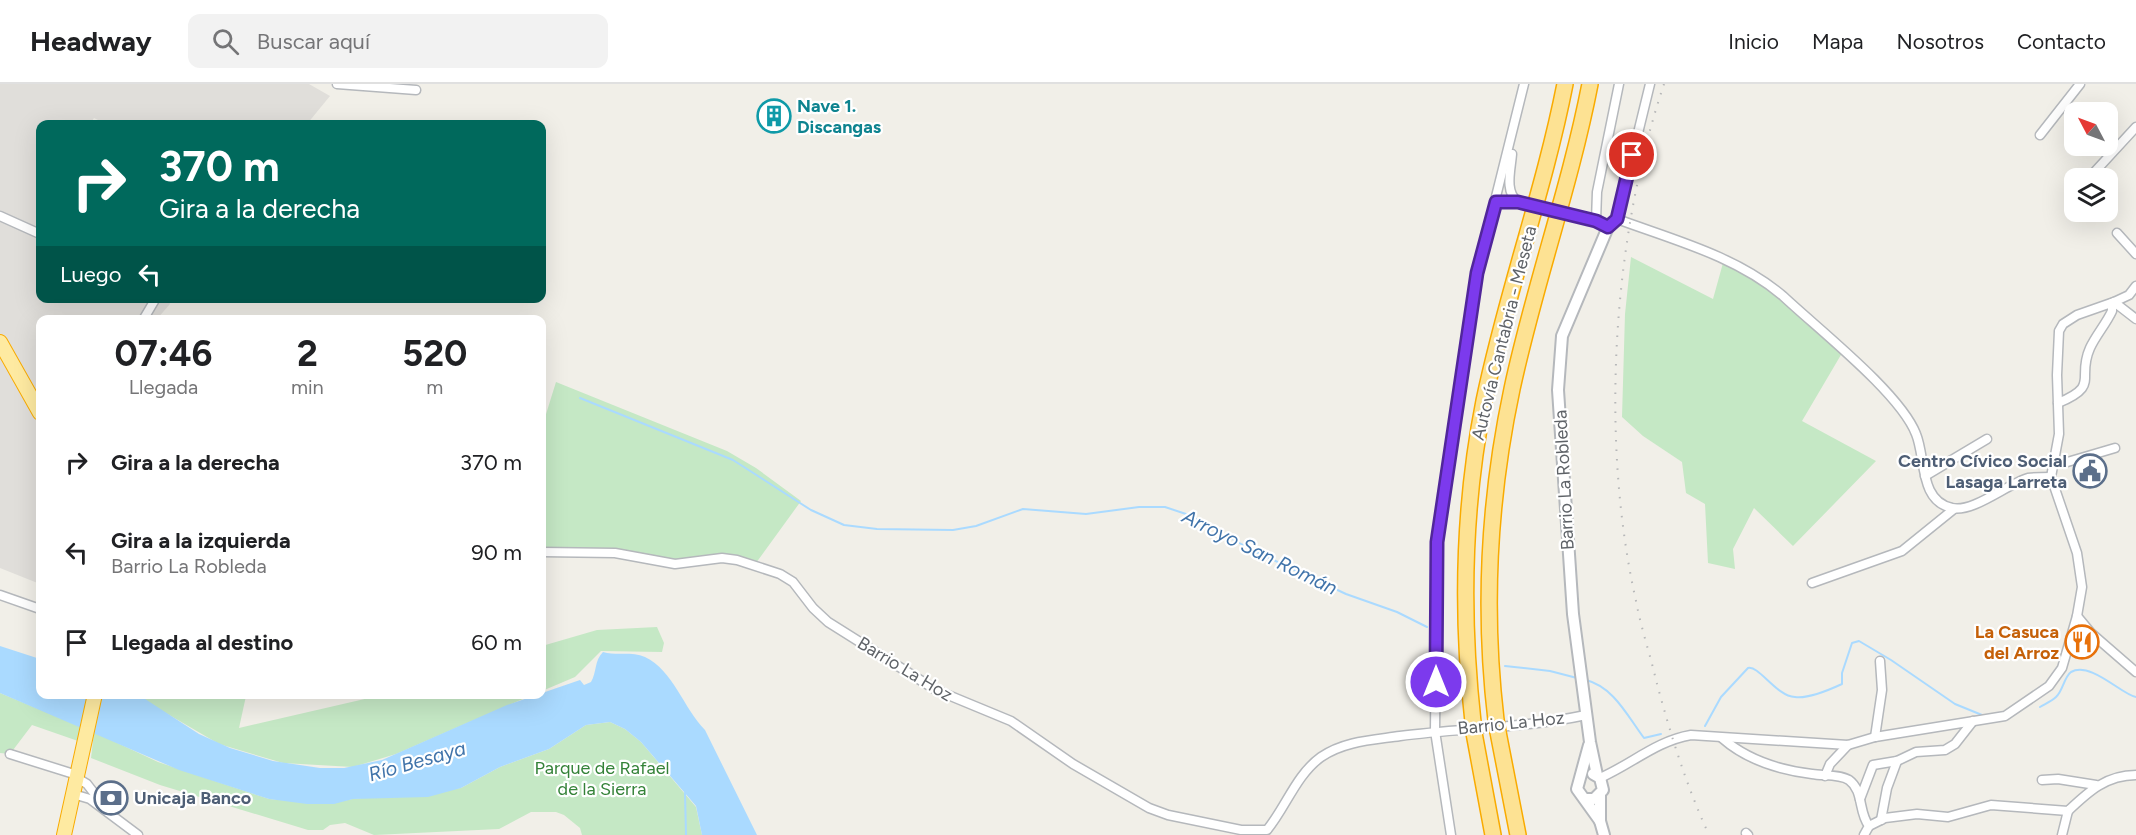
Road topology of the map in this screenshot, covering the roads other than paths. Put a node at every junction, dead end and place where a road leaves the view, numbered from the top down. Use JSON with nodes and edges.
{"nodes":[{"id":1,"x":338,"y":84,"type":"edge"},
{"id":2,"x":1524,"y":84,"type":"edge"},
{"id":3,"x":1565,"y":84,"type":"edge"},
{"id":4,"x":1590,"y":84,"type":"edge"},
{"id":5,"x":1619,"y":84,"type":"edge"},
{"id":6,"x":1650,"y":84,"type":"edge"},
{"id":7,"x":2080,"y":84,"type":"edge"},
{"id":8,"x":416,"y":90,"type":"dead end"},
{"id":9,"x":2136,"y":127,"type":"edge"},
{"id":10,"x":1513,"y":135,"type":"junction"},
{"id":11,"x":2040,"y":135,"type":"dead end"},
{"id":12,"x":2098,"y":168,"type":"edge"},
{"id":13,"x":1496,"y":202,"type":"junction"},
{"id":14,"x":1518,"y":202,"type":"junction"},
{"id":15,"x":0,"y":216,"type":"edge"},
{"id":16,"x":1617,"y":219,"type":"junction"},
{"id":17,"x":1592,"y":221,"type":"junction"},
{"id":18,"x":1608,"y":227,"type":"junction"},
{"id":19,"x":36,"y":232,"type":"edge"},
{"id":20,"x":2117,"y":233,"type":"dead end"},
{"id":21,"x":2136,"y":254,"type":"edge"},
{"id":22,"x":2136,"y":286,"type":"edge"},
{"id":23,"x":2113,"y":303,"type":"junction"},
{"id":24,"x":2136,"y":319,"type":"edge"},
{"id":25,"x":0,"y":342,"type":"edge"},
{"id":26,"x":2058,"y":403,"type":"junction"},
{"id":27,"x":36,"y":406,"type":"edge"},
{"id":28,"x":1988,"y":440,"type":"dead end"},
{"id":29,"x":2115,"y":448,"type":"dead end"},
{"id":30,"x":2054,"y":462,"type":"junction"},
{"id":31,"x":1925,"y":476,"type":"junction"},
{"id":32,"x":2051,"y":477,"type":"junction"},
{"id":33,"x":1954,"y":509,"type":"junction"},
{"id":34,"x":546,"y":552,"type":"edge"},
{"id":35,"x":1812,"y":583,"type":"dead end"},
{"id":36,"x":0,"y":595,"type":"edge"},
{"id":37,"x":36,"y":608,"type":"edge"},
{"id":38,"x":2077,"y":616,"type":"junction"},
{"id":39,"x":1880,"y":661,"type":"dead end"},
{"id":40,"x":2136,"y":672,"type":"edge"},
{"id":41,"x":94,"y":699,"type":"edge"},
{"id":42,"x":1586,"y":715,"type":"junction"},
{"id":43,"x":1973,"y":721,"type":"junction"},
{"id":44,"x":1435,"y":731,"type":"junction"},
{"id":45,"x":1722,"y":737,"type":"junction"},
{"id":46,"x":1875,"y":737,"type":"junction"},
{"id":47,"x":1590,"y":742,"type":"junction"},
{"id":48,"x":1848,"y":745,"type":"junction"},
{"id":49,"x":10,"y":754,"type":"dead end"},
{"id":50,"x":1897,"y":761,"type":"junction"},
{"id":51,"x":1621,"y":769,"type":"junction"},
{"id":52,"x":78,"y":774,"type":"junction"},
{"id":53,"x":2136,"y":775,"type":"edge"},
{"id":54,"x":1581,"y":776,"type":"junction"},
{"id":55,"x":1825,"y":776,"type":"junction"},
{"id":56,"x":1599,"y":777,"type":"junction"},
{"id":57,"x":2042,"y":780,"type":"dead end"},
{"id":58,"x":2096,"y":785,"type":"junction"},
{"id":59,"x":1602,"y":793,"type":"junction"},
{"id":60,"x":73,"y":794,"type":"junction"},
{"id":61,"x":1585,"y":799,"type":"junction"},
{"id":62,"x":1860,"y":799,"type":"junction"},
{"id":63,"x":107,"y":811,"type":"junction"},
{"id":64,"x":2067,"y":811,"type":"junction"},
{"id":65,"x":1881,"y":820,"type":"junction"},
{"id":66,"x":1600,"y":821,"type":"junction"},
{"id":67,"x":1869,"y":826,"type":"junction"},
{"id":68,"x":1267,"y":832,"type":"edge"},
{"id":69,"x":64,"y":835,"type":"edge"},
{"id":70,"x":138,"y":835,"type":"edge"},
{"id":71,"x":1451,"y":835,"type":"edge"},
{"id":72,"x":1493,"y":835,"type":"edge"},
{"id":73,"x":1518,"y":835,"type":"edge"},
{"id":74,"x":1604,"y":835,"type":"edge"},
{"id":75,"x":1864,"y":835,"type":"edge"},
{"id":76,"x":2062,"y":835,"type":"edge"}],
"edges":[{"from":1,"to":8,"type":"street"},
{"from":2,"to":10,"type":"street"},
{"from":3,"to":72,"type":"highway","name":"Autovía Cantabria - Meseta"},
{"from":4,"to":73,"type":"highway","name":"Autovía Cantabria - Meseta"},
{"from":5,"to":17,"type":"street"},
{"from":6,"to":16,"type":"street"},
{"from":7,"to":11,"type":"street"},
{"from":9,"to":12,"type":"street"},
{"from":10,"to":13,"type":"street"},
{"from":10,"to":14,"type":"street"},
{"from":13,"to":14,"type":"street"},
{"from":13,"to":44,"type":"street"},
{"from":14,"to":17,"type":"street","bridge":true},
{"from":15,"to":19,"type":"street"},
{"from":16,"to":18,"type":"street","name":"Barrio La Robleda"},
{"from":16,"to":31,"type":"street"},
{"from":17,"to":18,"type":"street"},
{"from":18,"to":42,"type":"street","name":"Barrio La Robleda"},
{"from":20,"to":21,"type":"street"},
{"from":22,"to":23,"type":"street"},
{"from":23,"to":24,"type":"street"},
{"from":23,"to":26,"type":"street"},
{"from":23,"to":26,"type":"street"},
{"from":25,"to":27,"type":"highway"},
{"from":26,"to":30,"type":"street"},
{"from":28,"to":31,"type":"street"},
{"from":29,"to":30,"type":"street"},
{"from":30,"to":32,"type":"street"},
{"from":31,"to":33,"type":"street"},
{"from":32,"to":33,"type":"street"},
{"from":32,"to":38,"type":"street"},
{"from":33,"to":35,"type":"street"},
{"from":34,"to":68,"type":"street","name":"Barrio La Hoz"},
{"from":36,"to":37,"type":"street"},
{"from":38,"to":40,"type":"street"},
{"from":38,"to":43,"type":"street"},
{"from":39,"to":46,"type":"street"},
{"from":41,"to":52,"type":"highway"},
{"from":42,"to":44,"type":"street","name":"Barrio La Hoz"},
{"from":42,"to":47,"type":"street","name":"Barrio La Robleda"},
{"from":43,"to":46,"type":"street"},
{"from":43,"to":50,"type":"street"},
{"from":44,"to":68,"type":"street","name":"Barrio La Hoz"},
{"from":44,"to":71,"type":"street","name":"Barrio La Hoz"},
{"from":45,"to":48,"type":"street"},
{"from":45,"to":51,"type":"street"},
{"from":45,"to":55,"type":"street"},
{"from":46,"to":48,"type":"street"},
{"from":47,"to":54,"type":"street","name":"Barrio La Robleda"},
{"from":47,"to":56,"type":"street","name":"Barrio La Robleda"},
{"from":48,"to":55,"type":"street"},
{"from":49,"to":52,"type":"street"},
{"from":50,"to":62,"type":"street"},
{"from":50,"to":65,"type":"street"},
{"from":51,"to":56,"type":"street"},
{"from":51,"to":59,"type":"street"},
{"from":52,"to":60,"type":"highway"},
{"from":52,"to":63,"type":"street"},
{"from":53,"to":58,"type":"street"},
{"from":54,"to":56,"type":"street"},
{"from":54,"to":61,"type":"street"},
{"from":55,"to":62,"type":"street"},
{"from":56,"to":59,"type":"street"},
{"from":57,"to":58,"type":"street"},
{"from":58,"to":64,"type":"street"},
{"from":59,"to":61,"type":"street"},
{"from":59,"to":66,"type":"street"},
{"from":60,"to":63,"type":"street"},
{"from":60,"to":69,"type":"highway"},
{"from":61,"to":66,"type":"street"},
{"from":62,"to":67,"type":"street"},
{"from":63,"to":70,"type":"street"},
{"from":64,"to":65,"type":"street"},
{"from":64,"to":76,"type":"street"},
{"from":65,"to":67,"type":"street"},
{"from":66,"to":74,"type":"street"},
{"from":67,"to":75,"type":"street"}]}
